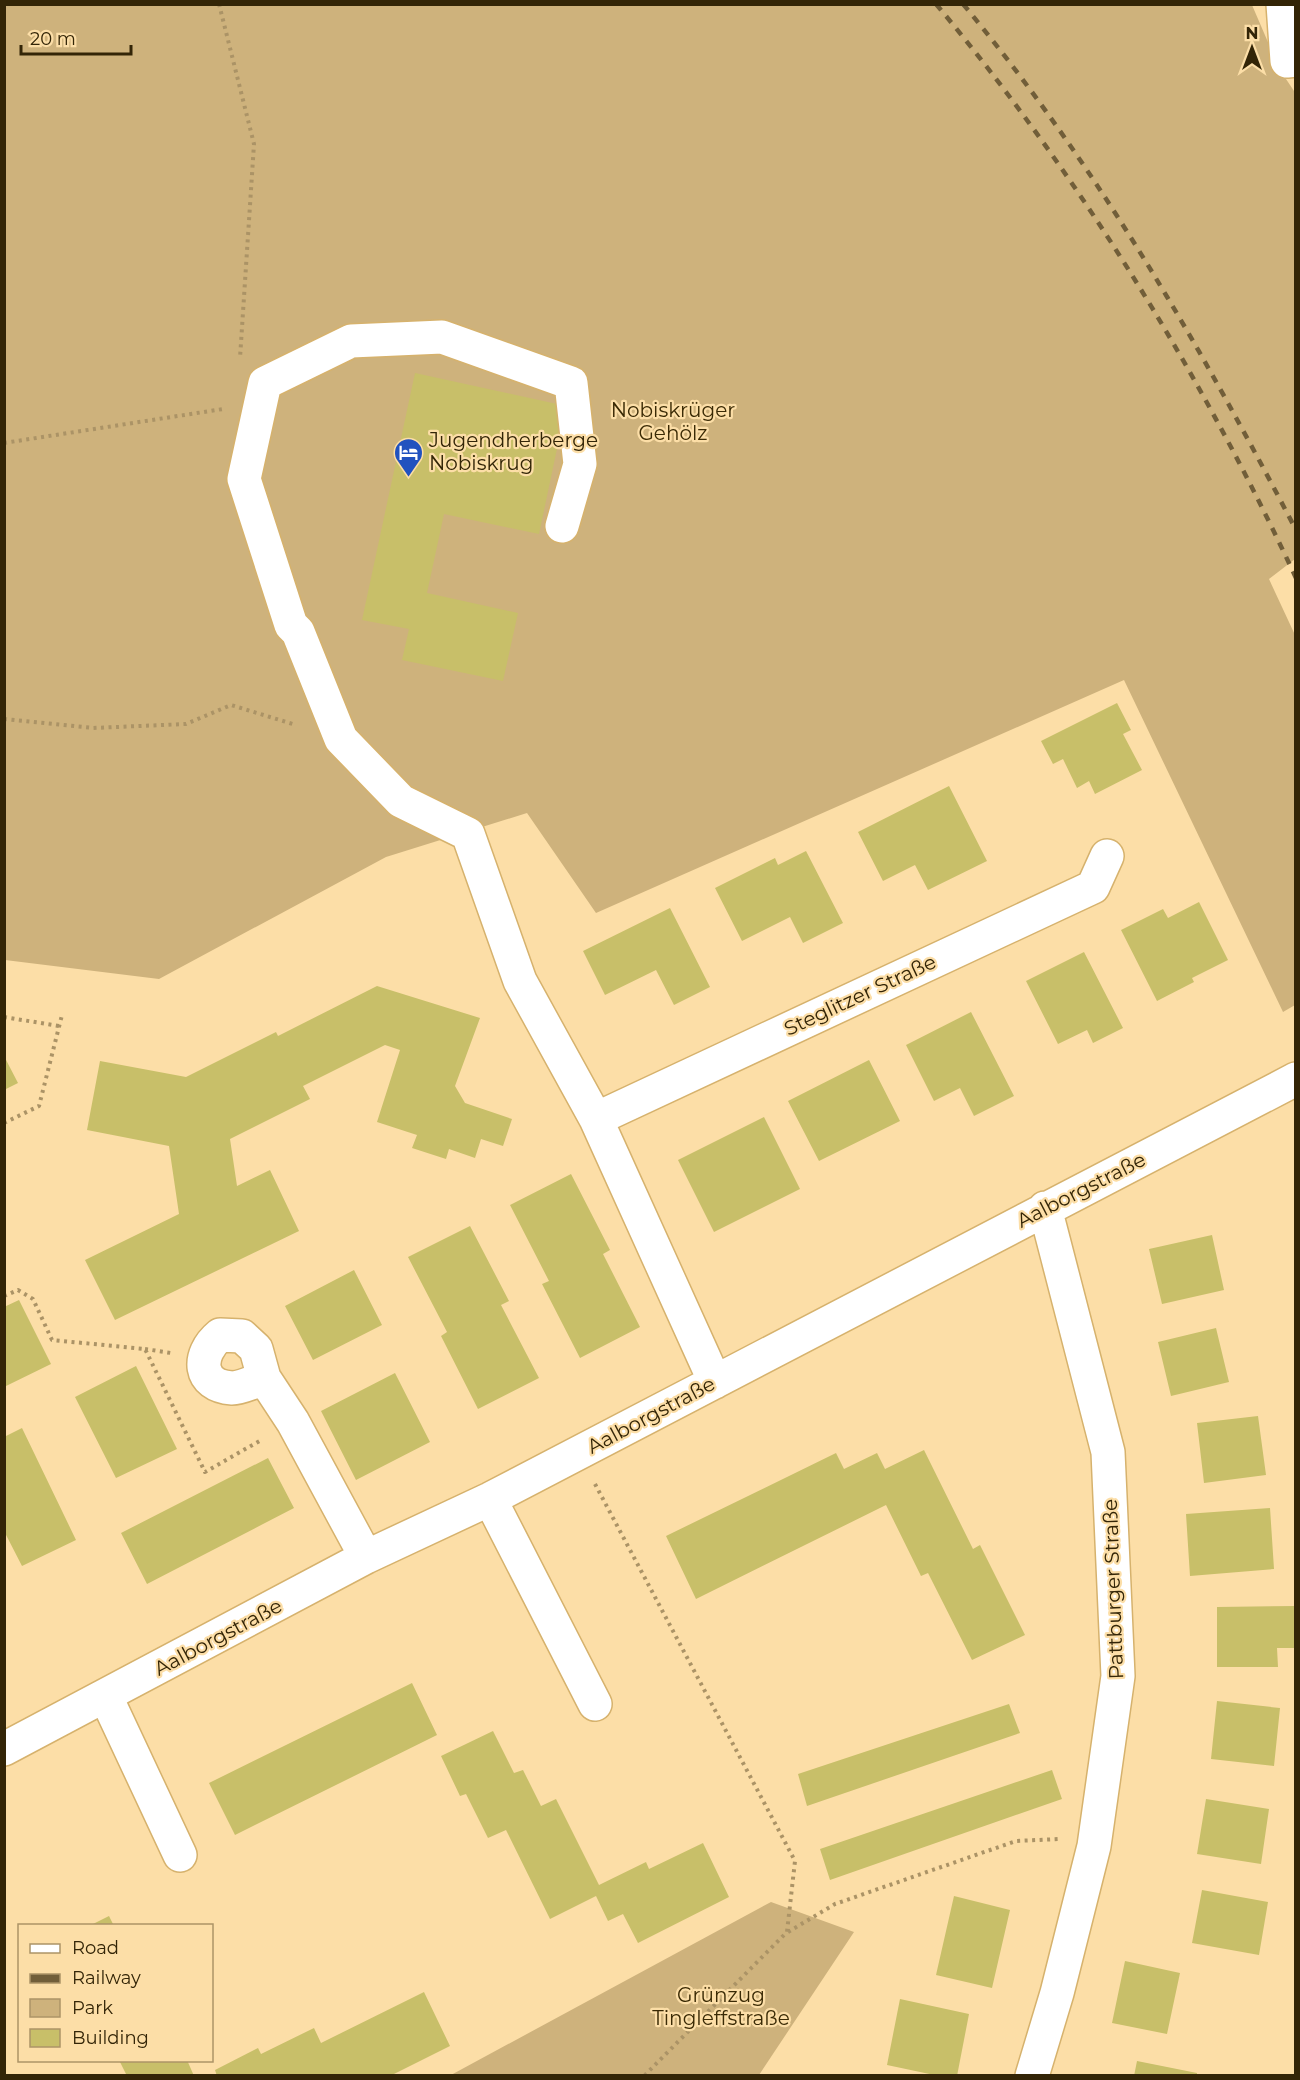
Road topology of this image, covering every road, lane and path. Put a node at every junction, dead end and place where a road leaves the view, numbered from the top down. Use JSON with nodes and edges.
{"nodes":[{"id":1,"x":219,"y":4,"type":"edge"},
{"id":2,"x":1283,"y":4,"type":"edge"},
{"id":3,"x":1296,"y":60,"type":"edge"},
{"id":4,"x":240,"y":359,"type":"dead end"},
{"id":5,"x":225,"y":408,"type":"dead end"},
{"id":6,"x":4,"y":443,"type":"edge"},
{"id":7,"x":562,"y":526,"type":"dead end"},
{"id":8,"x":4,"y":719,"type":"edge"},
{"id":9,"x":341,"y":739,"type":"junction"},
{"id":10,"x":1107,"y":856,"type":"dead end"},
{"id":11,"x":62,"y":1015,"type":"dead end"},
{"id":12,"x":4,"y":1017,"type":"edge"},
{"id":13,"x":59,"y":1026,"type":"junction"},
{"id":14,"x":1296,"y":1079,"type":"edge"},
{"id":15,"x":596,"y":1119,"type":"junction"},
{"id":16,"x":4,"y":1123,"type":"edge"},
{"id":17,"x":1045,"y":1208,"type":"junction"},
{"id":18,"x":4,"y":1296,"type":"edge"},
{"id":19,"x":264,"y":1378,"type":"dead end"},
{"id":20,"x":715,"y":1382,"type":"junction"},
{"id":21,"x":293,"y":1422,"type":"junction"},
{"id":22,"x":579,"y":1453,"type":"junction"},
{"id":23,"x":490,"y":1499,"type":"junction"},
{"id":24,"x":366,"y":1557,"type":"junction"},
{"id":25,"x":106,"y":1697,"type":"junction"},
{"id":26,"x":595,"y":1704,"type":"dead end"},
{"id":27,"x":4,"y":1749,"type":"edge"},
{"id":28,"x":1094,"y":1846,"type":"junction"},
{"id":29,"x":180,"y":1855,"type":"dead end"},
{"id":30,"x":787,"y":1932,"type":"junction"},
{"id":31,"x":644,"y":2076,"type":"edge"},
{"id":32,"x":1032,"y":2076,"type":"edge"}],
"edges":[{"from":1,"to":4,"type":"path"},
{"from":2,"to":3,"type":"street"},
{"from":5,"to":6,"type":"path"},
{"from":7,"to":9,"type":"street"},
{"from":8,"to":9,"type":"path"},
{"from":9,"to":15,"type":"street"},
{"from":10,"to":15,"type":"street","name":"Steglitzer Straße"},
{"from":11,"to":13,"type":"path"},
{"from":12,"to":13,"type":"path"},
{"from":13,"to":16,"type":"path"},
{"from":14,"to":17,"type":"street","name":"Aalborgstraße"},
{"from":15,"to":20,"type":"street"},
{"from":17,"to":20,"type":"street","name":"Aalborgstraße"},
{"from":17,"to":28,"type":"street","name":"Pattburger Straße"},
{"from":18,"to":21,"type":"path"},
{"from":19,"to":21,"type":"street"},
{"from":20,"to":22,"type":"street","name":"Aalborgstraße"},
{"from":21,"to":24,"type":"street"},
{"from":22,"to":23,"type":"street","name":"Aalborgstraße"},
{"from":22,"to":30,"type":"path"},
{"from":23,"to":24,"type":"street","name":"Aalborgstraße"},
{"from":23,"to":26,"type":"street"},
{"from":24,"to":25,"type":"street","name":"Aalborgstraße"},
{"from":25,"to":27,"type":"street","name":"Aalborgstraße"},
{"from":25,"to":29,"type":"street"},
{"from":28,"to":30,"type":"path"},
{"from":28,"to":32,"type":"street","name":"Pattburger Straße"},
{"from":30,"to":31,"type":"path"}]}
